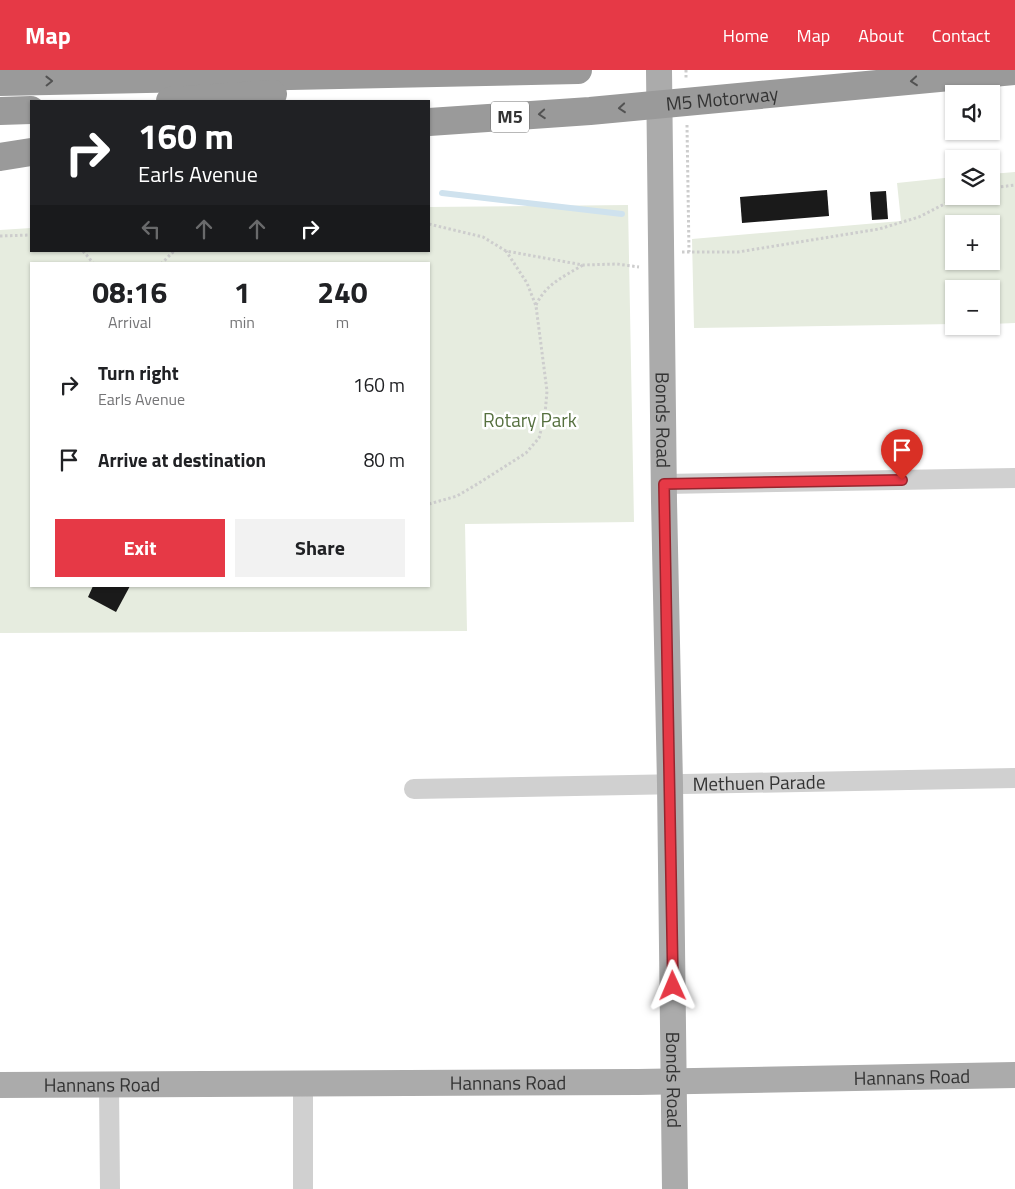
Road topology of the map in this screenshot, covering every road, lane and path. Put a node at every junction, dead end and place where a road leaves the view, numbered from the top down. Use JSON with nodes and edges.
{"nodes":[{"id":1,"x":578,"y":70,"type":"edge"},
{"id":2,"x":587,"y":70,"type":"edge"},
{"id":3,"x":659,"y":70,"type":"edge"},
{"id":4,"x":686,"y":70,"type":"edge"},
{"id":5,"x":1015,"y":71,"type":"edge"},
{"id":6,"x":686,"y":80,"type":"dead end"},
{"id":7,"x":0,"y":82,"type":"edge"},
{"id":8,"x":183,"y":100,"type":"edge"},
{"id":9,"x":30,"y":110,"type":"edge"},
{"id":10,"x":0,"y":112,"type":"edge"},
{"id":11,"x":686,"y":118,"type":"dead end"},
{"id":12,"x":430,"y":122,"type":"edge"},
{"id":13,"x":30,"y":151,"type":"edge"},
{"id":14,"x":30,"y":151,"type":"edge"},
{"id":15,"x":0,"y":152,"type":"edge"},
{"id":16,"x":0,"y":156,"type":"edge"},
{"id":17,"x":1015,"y":185,"type":"edge"},
{"id":18,"x":1000,"y":187,"type":"edge"},
{"id":19,"x":945,"y":204,"type":"edge"},
{"id":20,"x":430,"y":224,"type":"edge"},
{"id":21,"x":0,"y":236,"type":"edge"},
{"id":22,"x":30,"y":236,"type":"edge"},
{"id":23,"x":506,"y":251,"type":"junction"},
{"id":24,"x":84,"y":252,"type":"edge"},
{"id":25,"x":173,"y":252,"type":"edge"},
{"id":26,"x":92,"y":262,"type":"edge"},
{"id":27,"x":163,"y":262,"type":"edge"},
{"id":28,"x":583,"y":265,"type":"junction"},
{"id":29,"x":634,"y":266,"type":"dead end"},
{"id":30,"x":536,"y":306,"type":"junction"},
{"id":31,"x":1015,"y":478,"type":"edge"},
{"id":32,"x":664,"y":484,"type":"junction"},
{"id":33,"x":430,"y":504,"type":"edge"},
{"id":34,"x":1015,"y":778,"type":"edge"},
{"id":35,"x":670,"y":784,"type":"junction"},
{"id":36,"x":414,"y":789,"type":"dead end"},
{"id":37,"x":1015,"y":1076,"type":"edge"},
{"id":38,"x":675,"y":1081,"type":"junction"},
{"id":39,"x":302,"y":1084,"type":"junction"},
{"id":40,"x":0,"y":1085,"type":"edge"},
{"id":41,"x":109,"y":1085,"type":"junction"},
{"id":42,"x":110,"y":1189,"type":"edge"},
{"id":43,"x":303,"y":1189,"type":"edge"},
{"id":44,"x":675,"y":1189,"type":"edge"}],
"edges":[{"from":7,"to":1,"type":"highway","one_way":true},
{"from":2,"to":8,"type":"highway","number":"M5"},
{"from":3,"to":32,"type":"main road","name":"Bonds Road"},
{"from":4,"to":6,"type":"path"},
{"from":5,"to":12,"type":"highway","name":"M5 Motorway","number":"M5","one_way":true},
{"from":9,"to":10,"type":"highway"},
{"from":11,"to":19,"type":"path"},
{"from":13,"to":15,"type":"highway"},
{"from":14,"to":16,"type":"highway"},
{"from":17,"to":18,"type":"path"},
{"from":20,"to":23,"type":"path"},
{"from":21,"to":22,"type":"path"},
{"from":23,"to":28,"type":"path"},
{"from":23,"to":30,"type":"path"},
{"from":24,"to":26,"type":"path"},
{"from":25,"to":27,"type":"path"},
{"from":28,"to":29,"type":"path"},
{"from":28,"to":30,"type":"path"},
{"from":30,"to":33,"type":"path"},
{"from":31,"to":32,"type":"street"},
{"from":32,"to":35,"type":"main road","name":"Bonds Road"},
{"from":34,"to":35,"type":"street","name":"Methuen Parade"},
{"from":35,"to":36,"type":"street","name":"Methuen Parade"},
{"from":35,"to":38,"type":"main road","name":"Bonds Road"},
{"from":37,"to":38,"type":"main road","name":"Hannans Road"},
{"from":38,"to":39,"type":"main road","name":"Hannans Road"},
{"from":38,"to":44,"type":"main road","name":"Bonds Road"},
{"from":39,"to":41,"type":"main road","name":"Hannans Road"},
{"from":39,"to":43,"type":"street"},
{"from":40,"to":41,"type":"main road","name":"Hannans Road"},
{"from":41,"to":42,"type":"street"}]}
